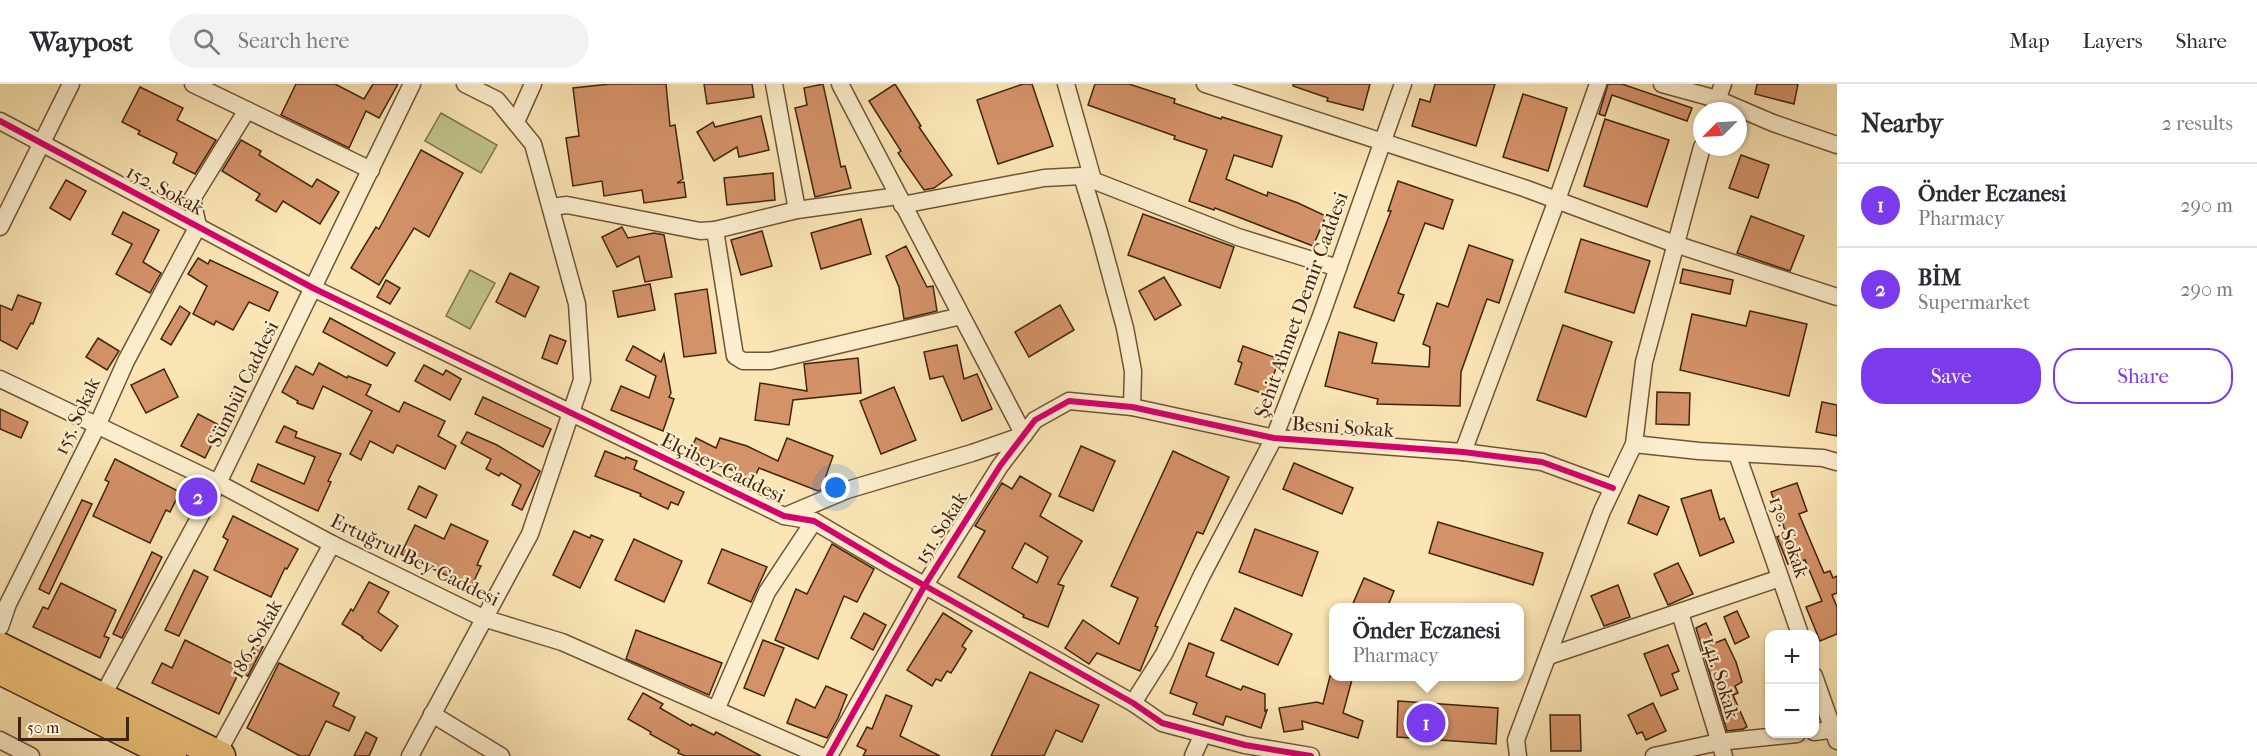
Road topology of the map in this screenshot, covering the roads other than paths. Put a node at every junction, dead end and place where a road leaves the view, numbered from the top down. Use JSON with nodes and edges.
{"nodes":[{"id":1,"x":71,"y":84,"type":"edge"},
{"id":2,"x":193,"y":84,"type":"edge"},
{"id":3,"x":412,"y":84,"type":"edge"},
{"id":4,"x":465,"y":84,"type":"edge"},
{"id":5,"x":533,"y":84,"type":"edge"},
{"id":6,"x":774,"y":84,"type":"edge"},
{"id":7,"x":1066,"y":84,"type":"edge"},
{"id":8,"x":1204,"y":84,"type":"edge"},
{"id":9,"x":1404,"y":84,"type":"edge"},
{"id":10,"x":1598,"y":84,"type":"edge"},
{"id":11,"x":1662,"y":84,"type":"edge"},
{"id":12,"x":843,"y":87,"type":"edge"},
{"id":13,"x":1718,"y":98,"type":"edge"},
{"id":14,"x":247,"y":110,"type":"junction"},
{"id":15,"x":0,"y":121,"type":"edge"},
{"id":16,"x":516,"y":122,"type":"junction"},
{"id":17,"x":1382,"y":141,"type":"junction"},
{"id":18,"x":43,"y":144,"type":"junction"},
{"id":19,"x":1837,"y":145,"type":"edge"},
{"id":20,"x":1699,"y":156,"type":"edge"},
{"id":21,"x":370,"y":170,"type":"junction"},
{"id":22,"x":1087,"y":178,"type":"junction"},
{"id":23,"x":1557,"y":200,"type":"junction"},
{"id":24,"x":900,"y":201,"type":"junction"},
{"id":25,"x":550,"y":207,"type":"junction"},
{"id":26,"x":797,"y":210,"type":"junction"},
{"id":27,"x":198,"y":226,"type":"junction"},
{"id":28,"x":0,"y":227,"type":"edge"},
{"id":29,"x":715,"y":230,"type":"junction"},
{"id":30,"x":1675,"y":244,"type":"junction"},
{"id":31,"x":1338,"y":268,"type":"junction"},
{"id":32,"x":314,"y":288,"type":"junction"},
{"id":33,"x":1837,"y":297,"type":"edge"},
{"id":34,"x":961,"y":316,"type":"junction"},
{"id":35,"x":0,"y":379,"type":"edge"},
{"id":36,"x":1069,"y":401,"type":"joint"},
{"id":37,"x":1132,"y":407,"type":"junction"},
{"id":38,"x":571,"y":412,"type":"junction"},
{"id":39,"x":97,"y":426,"type":"junction"},
{"id":40,"x":1024,"y":435,"type":"junction"},
{"id":41,"x":1274,"y":438,"type":"junction"},
{"id":42,"x":1634,"y":444,"type":"junction"},
{"id":43,"x":1463,"y":452,"type":"junction"},
{"id":44,"x":1737,"y":454,"type":"junction"},
{"id":45,"x":1837,"y":462,"type":"edge"},
{"id":46,"x":218,"y":483,"type":"junction"},
{"id":47,"x":1613,"y":488,"type":"junction"},
{"id":48,"x":784,"y":516,"type":"junction"},
{"id":49,"x":814,"y":520,"type":"junction"},
{"id":50,"x":332,"y":544,"type":"junction"},
{"id":51,"x":1780,"y":578,"type":"junction"},
{"id":52,"x":925,"y":585,"type":"junction"},
{"id":53,"x":1680,"y":613,"type":"junction"},
{"id":54,"x":483,"y":618,"type":"junction"},
{"id":55,"x":0,"y":627,"type":"edge"},
{"id":56,"x":1799,"y":630,"type":"edge"},
{"id":57,"x":0,"y":647,"type":"edge"},
{"id":58,"x":1549,"y":656,"type":"junction"},
{"id":59,"x":0,"y":670,"type":"edge"},
{"id":60,"x":1818,"y":684,"type":"edge"},
{"id":61,"x":102,"y":697,"type":"junction"},
{"id":62,"x":1133,"y":703,"type":"junction"},
{"id":63,"x":716,"y":710,"type":"junction"},
{"id":64,"x":432,"y":714,"type":"junction"},
{"id":65,"x":1819,"y":732,"type":"edge"},
{"id":66,"x":1836,"y":733,"type":"edge"},
{"id":67,"x":1203,"y":734,"type":"junction"},
{"id":68,"x":1777,"y":738,"type":"edge"},
{"id":69,"x":0,"y":740,"type":"edge"},
{"id":70,"x":1722,"y":749,"type":"edge"},
{"id":71,"x":219,"y":755,"type":"edge"},
{"id":72,"x":31,"y":756,"type":"edge"},
{"id":73,"x":172,"y":756,"type":"edge"},
{"id":74,"x":410,"y":756,"type":"edge"},
{"id":75,"x":501,"y":756,"type":"edge"},
{"id":76,"x":821,"y":756,"type":"edge"},
{"id":77,"x":829,"y":756,"type":"edge"},
{"id":78,"x":1193,"y":756,"type":"edge"},
{"id":79,"x":1304,"y":756,"type":"edge"},
{"id":80,"x":1311,"y":756,"type":"edge"},
{"id":81,"x":1518,"y":756,"type":"edge"},
{"id":82,"x":1654,"y":756,"type":"edge"}],
"edges":[{"from":1,"to":18,"type":"street"},
{"from":2,"to":14,"type":"street"},
{"from":3,"to":21,"type":"street","name":"Sümbül Caddesi"},
{"from":4,"to":16,"type":"street"},
{"from":5,"to":16,"type":"street"},
{"from":6,"to":26,"type":"street"},
{"from":7,"to":22,"type":"street"},
{"from":8,"to":17,"type":"street"},
{"from":9,"to":17,"type":"street","name":"Şehit Ahmet Demir Caddesi"},
{"from":10,"to":23,"type":"street"},
{"from":11,"to":13,"type":"street"},
{"from":12,"to":24,"type":"street"},
{"from":13,"to":19,"type":"street"},
{"from":14,"to":21,"type":"street"},
{"from":14,"to":27,"type":"street"},
{"from":15,"to":18,"type":"street","name":"152. Sokak"},
{"from":16,"to":25,"type":"street"},
{"from":17,"to":23,"type":"street"},
{"from":17,"to":31,"type":"street","name":"Şehit Ahmet Demir Caddesi"},
{"from":18,"to":27,"type":"street","name":"152. Sokak"},
{"from":18,"to":28,"type":"street"},
{"from":20,"to":30,"type":"street"},
{"from":21,"to":32,"type":"street","name":"Sümbül Caddesi"},
{"from":22,"to":24,"type":"street"},
{"from":22,"to":31,"type":"street"},
{"from":22,"to":37,"type":"street"},
{"from":23,"to":30,"type":"street"},
{"from":23,"to":43,"type":"street"},
{"from":24,"to":26,"type":"street"},
{"from":24,"to":34,"type":"street"},
{"from":25,"to":29,"type":"street"},
{"from":25,"to":38,"type":"street"},
{"from":26,"to":29,"type":"street"},
{"from":27,"to":32,"type":"street","name":"152. Sokak"},
{"from":27,"to":39,"type":"street","name":"155. Sokak"},
{"from":29,"to":34,"type":"street"},
{"from":30,"to":33,"type":"street"},
{"from":30,"to":42,"type":"street"},
{"from":31,"to":41,"type":"street","name":"Şehit Ahmet Demir Caddesi"},
{"from":32,"to":38,"type":"street","name":"Elçibey Caddesi"},
{"from":32,"to":46,"type":"street","name":"Sümbül Caddesi"},
{"from":34,"to":40,"type":"street"},
{"from":35,"to":39,"type":"street","name":"Ertuğrul Bey Caddesi"},
{"from":36,"to":37,"type":"street","name":"Besni Sokak"},
{"from":36,"to":40,"type":"street","name":"151. Sokak"},
{"from":37,"to":41,"type":"street","name":"Besni Sokak"},
{"from":38,"to":48,"type":"street","name":"Elçibey Caddesi"},
{"from":38,"to":54,"type":"street"},
{"from":39,"to":46,"type":"street","name":"Ertuğrul Bey Caddesi"},
{"from":39,"to":55,"type":"street","name":"155. Sokak"},
{"from":40,"to":48,"type":"street"},
{"from":40,"to":52,"type":"street","name":"151. Sokak"},
{"from":41,"to":43,"type":"street","name":"Besni Sokak"},
{"from":41,"to":62,"type":"street","name":"Şehit Ahmet Demir Caddesi"},
{"from":42,"to":44,"type":"street"},
{"from":42,"to":47,"type":"street"},
{"from":43,"to":47,"type":"street","name":"Besni Sokak"},
{"from":44,"to":45,"type":"street"},
{"from":44,"to":51,"type":"street","name":"130. Sokak"},
{"from":46,"to":50,"type":"street","name":"Ertuğrul Bey Caddesi"},
{"from":46,"to":61,"type":"street","name":"Sümbül Caddesi"},
{"from":47,"to":58,"type":"street"},
{"from":48,"to":49,"type":"street","name":"Elçibey Caddesi"},
{"from":49,"to":52,"type":"street","name":"Elçibey Caddesi"},
{"from":49,"to":63,"type":"street"},
{"from":50,"to":54,"type":"street","name":"Ertuğrul Bey Caddesi"},
{"from":50,"to":71,"type":"street","name":"186. Sokak"},
{"from":51,"to":53,"type":"street"},
{"from":51,"to":56,"type":"street","name":"130. Sokak"},
{"from":52,"to":62,"type":"street","name":"Elçibey Caddesi"},
{"from":52,"to":77,"type":"street","name":"151. Sokak"},
{"from":53,"to":58,"type":"street"},
{"from":53,"to":70,"type":"street","name":"141. Sokak"},
{"from":54,"to":63,"type":"street","name":"Ertuğrul Bey Caddesi"},
{"from":54,"to":64,"type":"street"},
{"from":57,"to":61,"type":"highway"},
{"from":58,"to":81,"type":"street"},
{"from":59,"to":73,"type":"highway"},
{"from":60,"to":66,"type":"street"},
{"from":61,"to":71,"type":"highway"},
{"from":62,"to":67,"type":"street","name":"Elçibey Caddesi"},
{"from":63,"to":76,"type":"street","name":"Ertuğrul Bey Caddesi"},
{"from":64,"to":74,"type":"street"},
{"from":64,"to":75,"type":"street"},
{"from":65,"to":66,"type":"street"},
{"from":67,"to":78,"type":"street"},
{"from":67,"to":79,"type":"street","name":"Elçibey Caddesi"},
{"from":68,"to":70,"type":"street"},
{"from":69,"to":72,"type":"street"},
{"from":70,"to":82,"type":"street"},
{"from":79,"to":80,"type":"street","name":"Elçibey Caddesi"}]}
